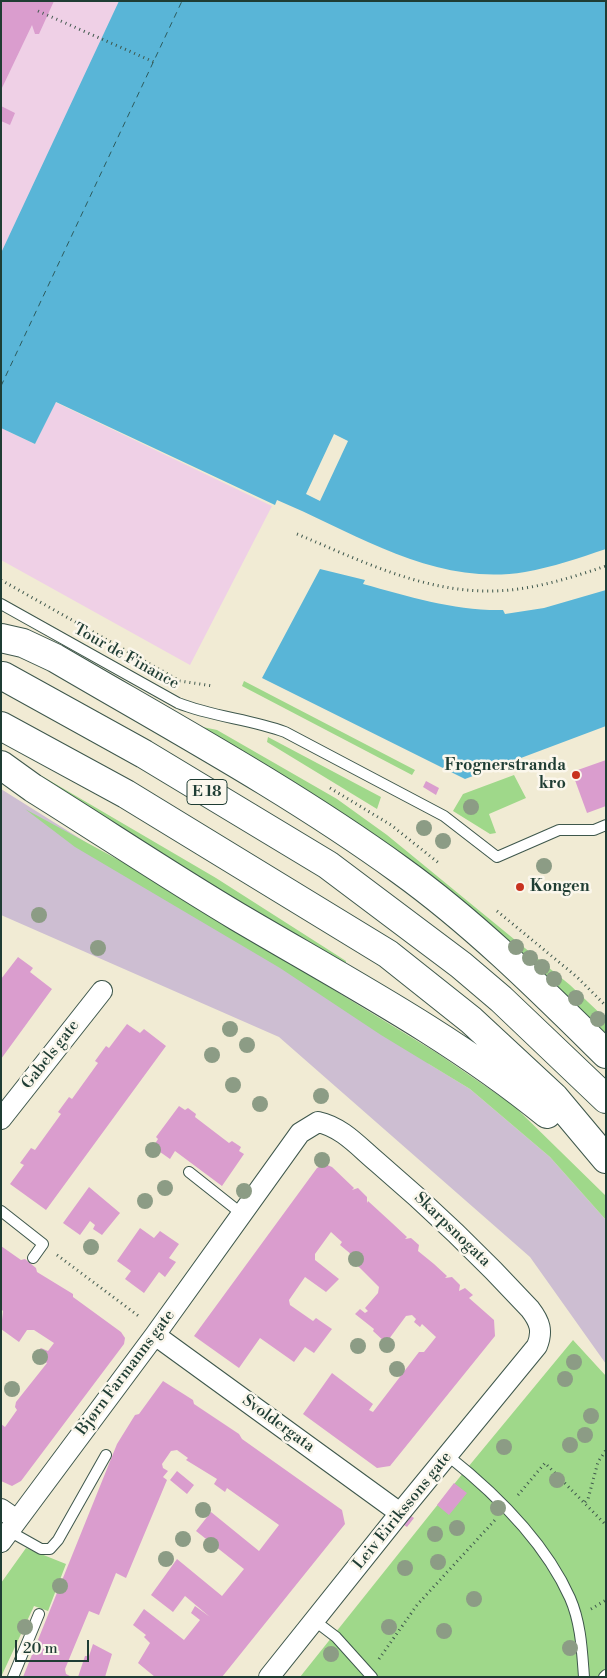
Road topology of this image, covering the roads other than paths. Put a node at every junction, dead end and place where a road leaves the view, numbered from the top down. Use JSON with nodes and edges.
{"nodes":[{"id":1,"x":1,"y":604,"type":"edge"},
{"id":2,"x":1,"y":638,"type":"edge"},
{"id":3,"x":3,"y":676,"type":"dead end"},
{"id":4,"x":1,"y":726,"type":"edge"},
{"id":5,"x":1,"y":765,"type":"edge"},
{"id":6,"x":606,"y":825,"type":"edge"},
{"id":7,"x":102,"y":991,"type":"dead end"},
{"id":8,"x":606,"y":1054,"type":"edge"},
{"id":9,"x":606,"y":1099,"type":"edge"},
{"id":10,"x":1,"y":1118,"type":"edge"},
{"id":11,"x":338,"y":1129,"type":"joint"},
{"id":12,"x":606,"y":1159,"type":"edge"},
{"id":13,"x":606,"y":1163,"type":"edge"},
{"id":14,"x":189,"y":1172,"type":"dead end"},
{"id":15,"x":1,"y":1211,"type":"edge"},
{"id":16,"x":242,"y":1214,"type":"junction"},
{"id":17,"x":33,"y":1258,"type":"dead end"},
{"id":18,"x":149,"y":1328,"type":"junction"},
{"id":19,"x":537,"y":1346,"type":"joint"},
{"id":20,"x":106,"y":1456,"type":"dead end"},
{"id":21,"x":447,"y":1456,"type":"junction"},
{"id":22,"x":400,"y":1513,"type":"junction"},
{"id":23,"x":7,"y":1525,"type":"edge"},
{"id":24,"x":39,"y":1614,"type":"dead end"},
{"id":25,"x":314,"y":1621,"type":"junction"},
{"id":26,"x":13,"y":1677,"type":"edge"},
{"id":27,"x":270,"y":1677,"type":"edge"},
{"id":28,"x":372,"y":1677,"type":"edge"},
{"id":29,"x":584,"y":1677,"type":"edge"}],
"edges":[{"from":1,"to":6,"type":"lane","name":"Tour de Finance"},
{"from":2,"to":8,"type":"highway"},
{"from":3,"to":9,"type":"highway","number":"E 18"},
{"from":4,"to":12,"type":"highway","number":"E 18"},
{"from":5,"to":13,"type":"highway"},
{"from":7,"to":10,"type":"street","name":"Gabels gate"},
{"from":11,"to":16,"type":"street","name":"Bjørn Farmanns gate"},
{"from":11,"to":19,"type":"street","name":"Skarpsnogata"},
{"from":14,"to":16,"type":"lane"},
{"from":15,"to":17,"type":"lane"},
{"from":16,"to":18,"type":"street","name":"Bjørn Farmanns gate"},
{"from":18,"to":22,"type":"street","name":"Svoldergata"},
{"from":18,"to":23,"type":"street","name":"Bjørn Farmanns gate"},
{"from":19,"to":21,"type":"street","name":"Leiv Eirikssons gate"},
{"from":20,"to":23,"type":"lane","name":"Bjørn Farmanns gate"},
{"from":21,"to":22,"type":"street","name":"Leiv Eirikssons gate"},
{"from":21,"to":29,"type":"lane"},
{"from":22,"to":25,"type":"street","name":"Leiv Eirikssons gate"},
{"from":24,"to":26,"type":"lane"},
{"from":25,"to":27,"type":"street","name":"Leiv Eirikssons gate"},
{"from":25,"to":28,"type":"lane"}]}
